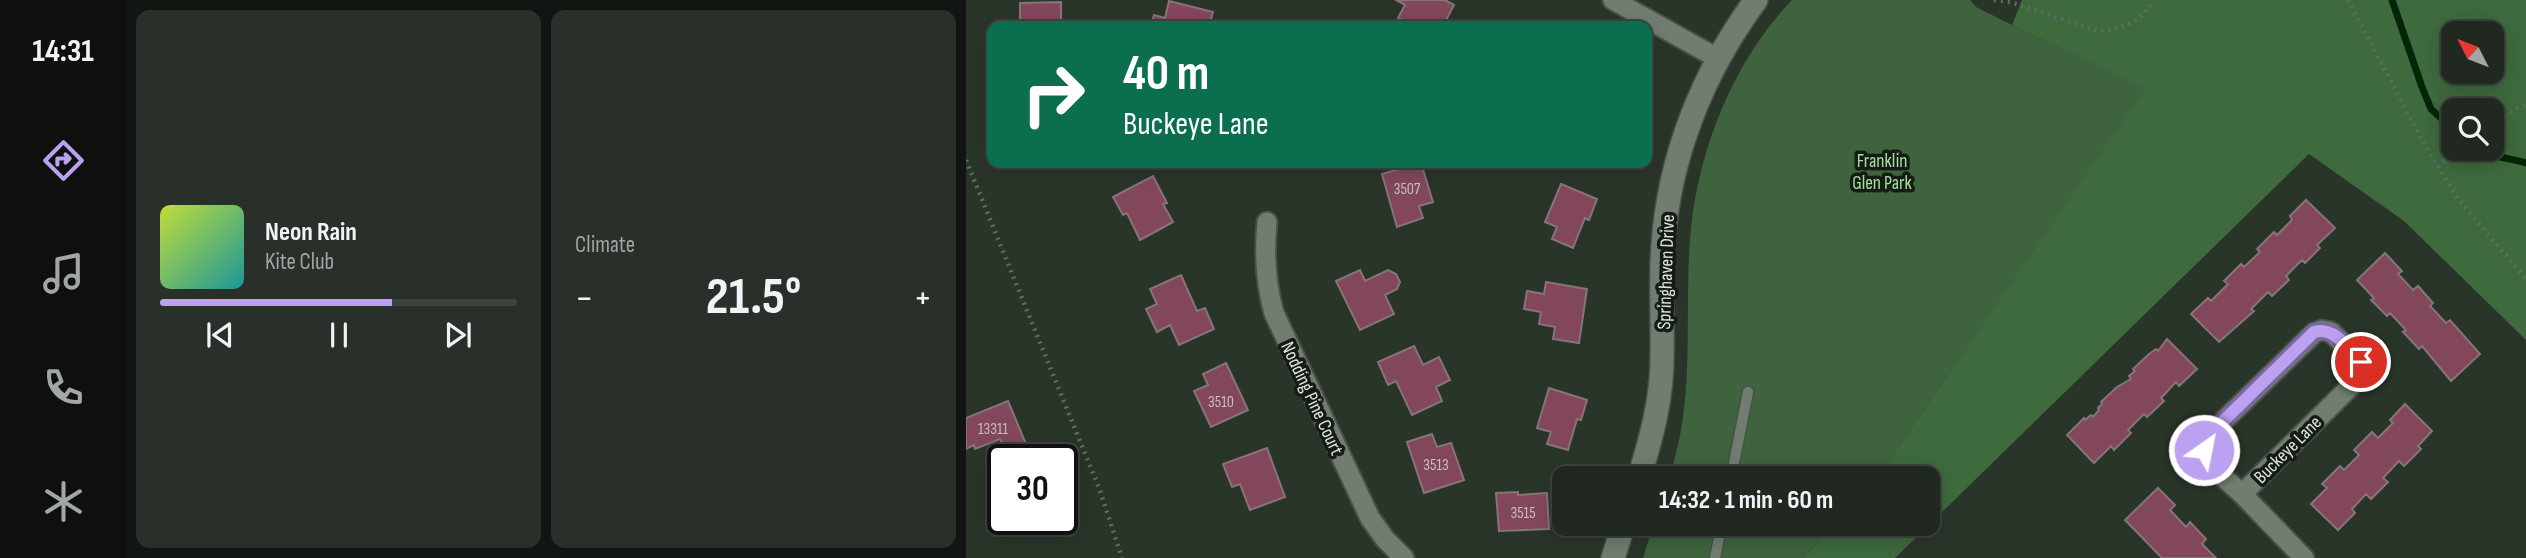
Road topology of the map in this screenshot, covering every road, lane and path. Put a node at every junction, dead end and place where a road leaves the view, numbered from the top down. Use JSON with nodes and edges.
{"nodes":[{"id":1,"x":1613,"y":0,"type":"edge"},
{"id":2,"x":1756,"y":0,"type":"edge"},
{"id":3,"x":1994,"y":0,"type":"edge"},
{"id":4,"x":2348,"y":0,"type":"edge"},
{"id":5,"x":2154,"y":1,"type":"edge"},
{"id":6,"x":1651,"y":21,"type":"edge"},
{"id":7,"x":1652,"y":22,"type":"edge"},
{"id":8,"x":1717,"y":58,"type":"junction"},
{"id":9,"x":2526,"y":104,"type":"edge"},
{"id":10,"x":2504,"y":116,"type":"edge"},
{"id":11,"x":966,"y":160,"type":"edge"},
{"id":12,"x":2444,"y":161,"type":"edge"},
{"id":13,"x":2438,"y":167,"type":"junction"},
{"id":14,"x":1267,"y":222,"type":"dead end"},
{"id":15,"x":2526,"y":279,"type":"edge"},
{"id":16,"x":1748,"y":393,"type":"dead end"},
{"id":17,"x":1643,"y":466,"type":"edge"},
{"id":18,"x":1733,"y":466,"type":"edge"},
{"id":19,"x":2242,"y":494,"type":"junction"},
{"id":20,"x":1620,"y":536,"type":"edge"},
{"id":21,"x":1719,"y":536,"type":"edge"},
{"id":22,"x":1122,"y":558,"type":"edge"},
{"id":23,"x":1404,"y":558,"type":"edge"},
{"id":24,"x":1613,"y":558,"type":"edge"},
{"id":25,"x":1715,"y":558,"type":"edge"},
{"id":26,"x":2304,"y":558,"type":"edge"}],
"edges":[{"from":1,"to":6,"type":"street"},
{"from":2,"to":8,"type":"street","name":"Springhaven Drive"},
{"from":3,"to":5,"type":"path"},
{"from":4,"to":13,"type":"path"},
{"from":7,"to":8,"type":"street"},
{"from":8,"to":17,"type":"street","name":"Springhaven Drive"},
{"from":9,"to":10,"type":"path"},
{"from":11,"to":22,"type":"path"},
{"from":12,"to":13,"type":"path"},
{"from":13,"to":15,"type":"path"},
{"from":14,"to":23,"type":"street","name":"Nodding Pine Court"},
{"from":16,"to":18,"type":"lane"},
{"from":19,"to":19,"type":"street","name":"Buckeye Lane"},
{"from":19,"to":26,"type":"street","name":"Buckeye Lane"},
{"from":20,"to":24,"type":"street"},
{"from":21,"to":25,"type":"lane"}]}
